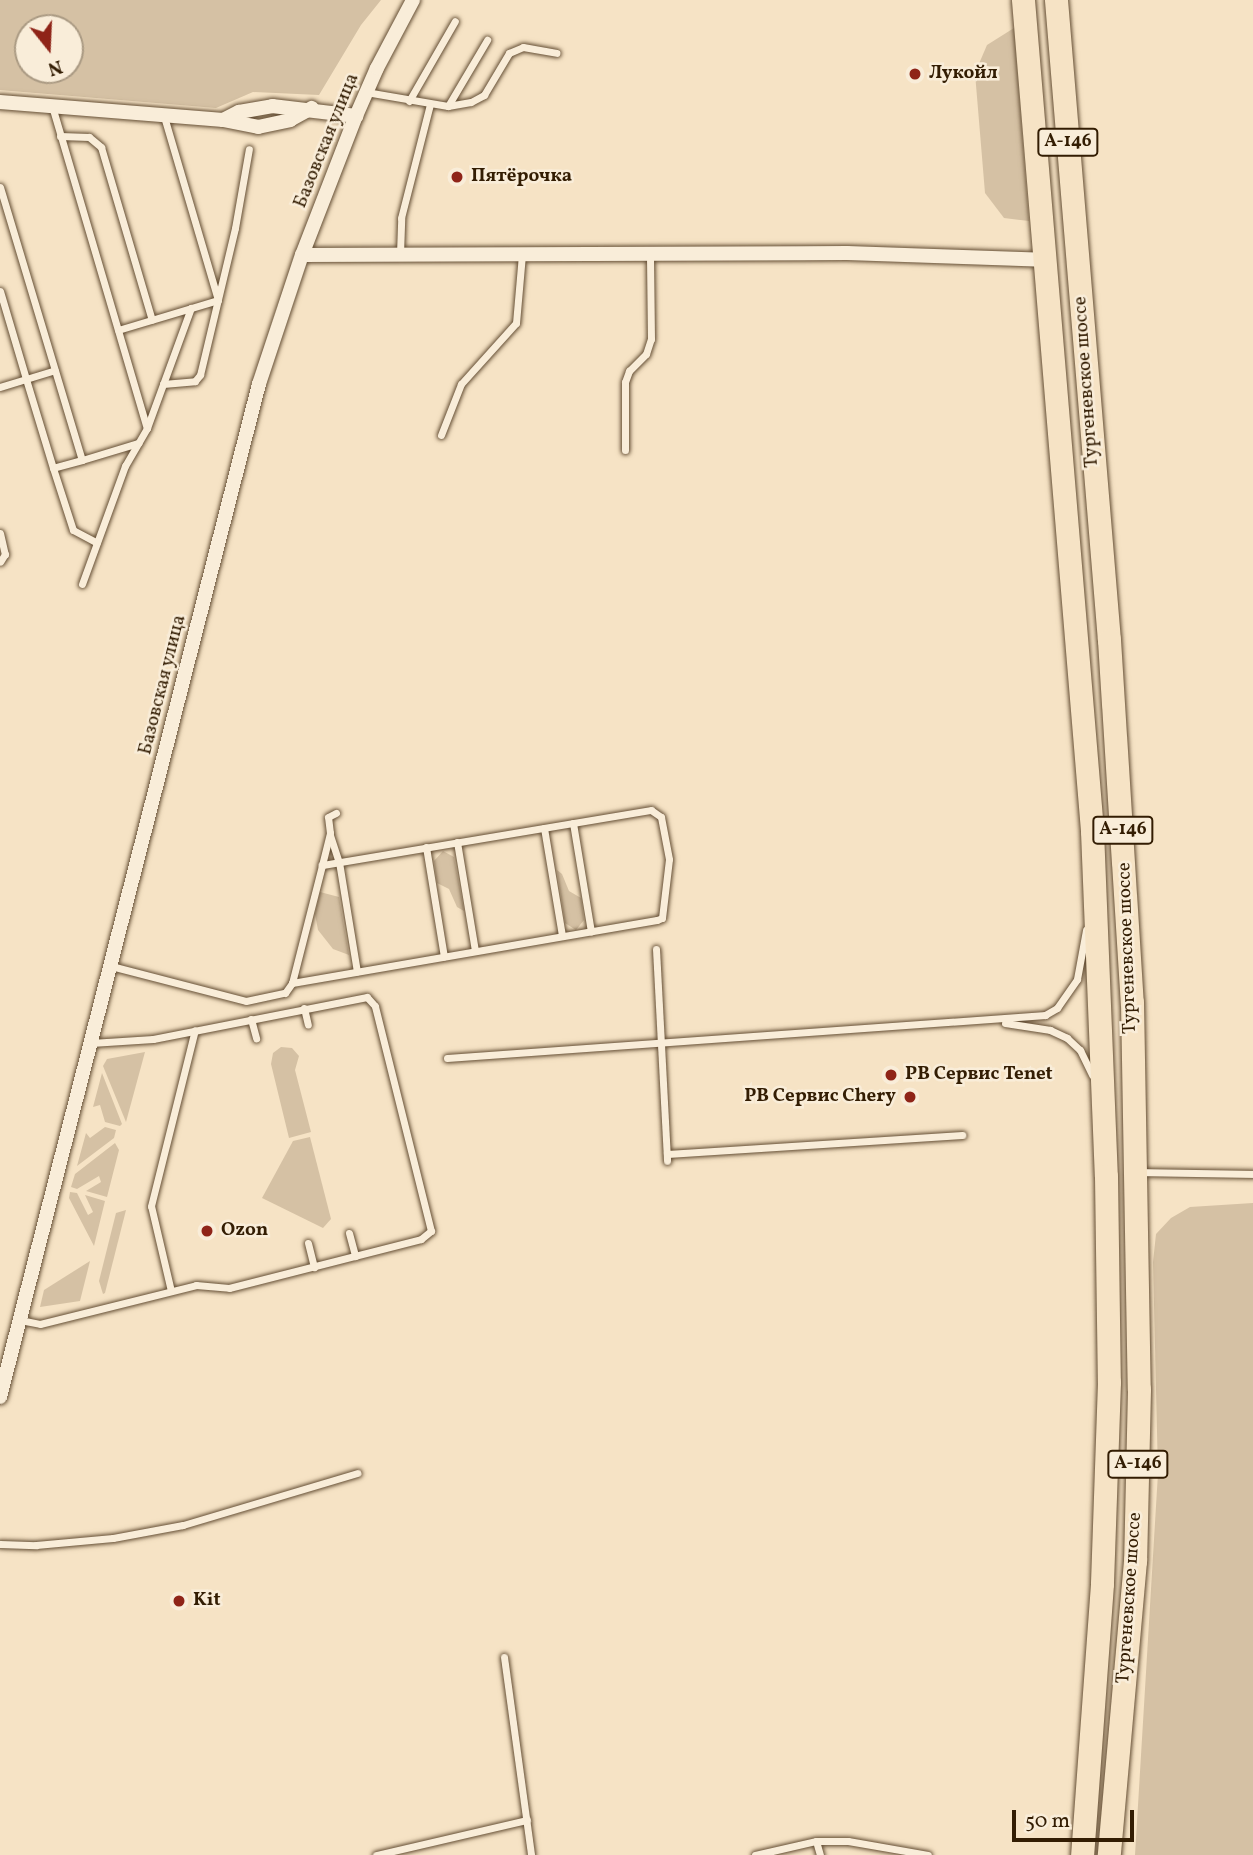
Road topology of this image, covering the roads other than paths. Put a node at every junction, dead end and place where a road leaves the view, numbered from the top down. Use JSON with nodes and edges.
{"nodes":[{"id":1,"x":413,"y":0,"type":"edge"},
{"id":2,"x":1023,"y":0,"type":"edge"},
{"id":3,"x":1056,"y":0,"type":"edge"},
{"id":4,"x":454,"y":21,"type":"dead end"},
{"id":5,"x":487,"y":40,"type":"dead end"},
{"id":6,"x":556,"y":53,"type":"dead end"},
{"id":7,"x":366,"y":92,"type":"junction"},
{"id":8,"x":409,"y":101,"type":"junction"},
{"id":9,"x":0,"y":102,"type":"edge"},
{"id":10,"x":430,"y":104,"type":"junction"},
{"id":11,"x":51,"y":106,"type":"junction"},
{"id":12,"x":447,"y":106,"type":"junction"},
{"id":13,"x":163,"y":115,"type":"junction"},
{"id":14,"x":356,"y":116,"type":"junction"},
{"id":15,"x":60,"y":136,"type":"junction"},
{"id":16,"x":248,"y":149,"type":"dead end"},
{"id":17,"x":0,"y":187,"type":"edge"},
{"id":18,"x":650,"y":252,"type":"junction"},
{"id":19,"x":522,"y":253,"type":"junction"},
{"id":20,"x":400,"y":254,"type":"junction"},
{"id":21,"x":302,"y":255,"type":"junction"},
{"id":22,"x":1043,"y":260,"type":"junction"},
{"id":23,"x":0,"y":291,"type":"edge"},
{"id":24,"x":218,"y":300,"type":"junction"},
{"id":25,"x":191,"y":308,"type":"junction"},
{"id":26,"x":152,"y":320,"type":"junction"},
{"id":27,"x":118,"y":330,"type":"junction"},
{"id":28,"x":55,"y":370,"type":"junction"},
{"id":29,"x":26,"y":379,"type":"junction"},
{"id":30,"x":163,"y":384,"type":"junction"},
{"id":31,"x":0,"y":387,"type":"edge"},
{"id":32,"x":148,"y":428,"type":"junction"},
{"id":33,"x":441,"y":435,"type":"dead end"},
{"id":34,"x":138,"y":443,"type":"junction"},
{"id":35,"x":625,"y":450,"type":"dead end"},
{"id":36,"x":82,"y":460,"type":"junction"},
{"id":37,"x":53,"y":468,"type":"junction"},
{"id":38,"x":0,"y":533,"type":"edge"},
{"id":39,"x":97,"y":543,"type":"junction"},
{"id":40,"x":0,"y":562,"type":"edge"},
{"id":41,"x":82,"y":584,"type":"dead end"},
{"id":42,"x":336,"y":813,"type":"dead end"},
{"id":43,"x":573,"y":823,"type":"junction"},
{"id":44,"x":544,"y":828,"type":"junction"},
{"id":45,"x":1092,"y":831,"type":"junction"},
{"id":46,"x":330,"y":833,"type":"junction"},
{"id":47,"x":457,"y":842,"type":"junction"},
{"id":48,"x":426,"y":847,"type":"junction"},
{"id":49,"x":339,"y":862,"type":"junction"},
{"id":50,"x":322,"y":865,"type":"junction"},
{"id":51,"x":591,"y":932,"type":"junction"},
{"id":52,"x":562,"y":936,"type":"junction"},
{"id":53,"x":656,"y":950,"type":"dead end"},
{"id":54,"x":475,"y":951,"type":"junction"},
{"id":55,"x":444,"y":957,"type":"junction"},
{"id":56,"x":111,"y":966,"type":"junction"},
{"id":57,"x":357,"y":972,"type":"junction"},
{"id":58,"x":292,"y":983,"type":"junction"},
{"id":59,"x":304,"y":1008,"type":"junction"},
{"id":60,"x":251,"y":1019,"type":"junction"},
{"id":61,"x":993,"y":1021,"type":"junction"},
{"id":62,"x":308,"y":1025,"type":"dead end"},
{"id":63,"x":195,"y":1030,"type":"junction"},
{"id":64,"x":256,"y":1038,"type":"dead end"},
{"id":65,"x":91,"y":1043,"type":"junction"},
{"id":66,"x":661,"y":1043,"type":"junction"},
{"id":67,"x":447,"y":1058,"type":"dead end"},
{"id":68,"x":1104,"y":1131,"type":"junction"},
{"id":69,"x":962,"y":1135,"type":"dead end"},
{"id":70,"x":1134,"y":1172,"type":"junction"},
{"id":71,"x":1253,"y":1174,"type":"edge"},
{"id":72,"x":349,"y":1233,"type":"dead end"},
{"id":73,"x":308,"y":1244,"type":"dead end"},
{"id":74,"x":355,"y":1256,"type":"junction"},
{"id":75,"x":314,"y":1267,"type":"junction"},
{"id":76,"x":171,"y":1291,"type":"junction"},
{"id":77,"x":18,"y":1320,"type":"junction"},
{"id":78,"x":0,"y":1398,"type":"edge"},
{"id":79,"x":357,"y":1473,"type":"dead end"},
{"id":80,"x":0,"y":1544,"type":"edge"},
{"id":81,"x":504,"y":1657,"type":"dead end"},
{"id":82,"x":527,"y":1820,"type":"junction"},
{"id":83,"x":816,"y":1841,"type":"junction"},
{"id":84,"x":376,"y":1855,"type":"edge"},
{"id":85,"x":531,"y":1855,"type":"edge"},
{"id":86,"x":755,"y":1855,"type":"edge"},
{"id":87,"x":820,"y":1855,"type":"edge"},
{"id":88,"x":928,"y":1855,"type":"edge"},
{"id":89,"x":1082,"y":1855,"type":"edge"},
{"id":90,"x":1109,"y":1855,"type":"edge"}],
"edges":[{"from":1,"to":7,"type":"street","name":"Базовская улица"},
{"from":2,"to":22,"type":"highway","name":"Тургеневское шоссе","number":"А-146"},
{"from":3,"to":70,"type":"highway","name":"Тургеневское шоссе","number":"А-146"},
{"from":4,"to":8,"type":"lane"},
{"from":5,"to":12,"type":"lane"},
{"from":6,"to":12,"type":"lane"},
{"from":7,"to":8,"type":"lane"},
{"from":7,"to":14,"type":"street","name":"Базовская улица"},
{"from":8,"to":10,"type":"lane"},
{"from":9,"to":11,"type":"street"},
{"from":10,"to":12,"type":"lane"},
{"from":10,"to":20,"type":"lane"},
{"from":11,"to":13,"type":"street"},
{"from":11,"to":15,"type":"lane"},
{"from":13,"to":14,"type":"street"},
{"from":13,"to":24,"type":"lane"},
{"from":14,"to":21,"type":"street","name":"Базовская улица"},
{"from":15,"to":26,"type":"lane"},
{"from":15,"to":27,"type":"lane"},
{"from":16,"to":24,"type":"lane"},
{"from":17,"to":28,"type":"lane"},
{"from":18,"to":19,"type":"street"},
{"from":18,"to":22,"type":"street"},
{"from":18,"to":35,"type":"lane"},
{"from":19,"to":20,"type":"street"},
{"from":19,"to":33,"type":"lane"},
{"from":20,"to":21,"type":"street"},
{"from":21,"to":56,"type":"street","name":"Базовская улица"},
{"from":22,"to":45,"type":"highway","name":"Тургеневское шоссе","number":"А-146"},
{"from":23,"to":29,"type":"lane"},
{"from":24,"to":25,"type":"lane"},
{"from":24,"to":30,"type":"lane"},
{"from":25,"to":26,"type":"lane"},
{"from":25,"to":30,"type":"lane"},
{"from":26,"to":27,"type":"lane"},
{"from":27,"to":32,"type":"lane"},
{"from":28,"to":29,"type":"lane"},
{"from":28,"to":36,"type":"lane"},
{"from":29,"to":31,"type":"lane"},
{"from":29,"to":37,"type":"lane"},
{"from":30,"to":32,"type":"lane"},
{"from":32,"to":34,"type":"lane"},
{"from":34,"to":36,"type":"lane"},
{"from":34,"to":39,"type":"lane"},
{"from":36,"to":37,"type":"lane"},
{"from":37,"to":39,"type":"lane"},
{"from":38,"to":40,"type":"lane"},
{"from":39,"to":41,"type":"lane"},
{"from":42,"to":46,"type":"lane"},
{"from":43,"to":44,"type":"lane"},
{"from":43,"to":51,"type":"lane"},
{"from":43,"to":51,"type":"lane"},
{"from":44,"to":47,"type":"lane"},
{"from":44,"to":52,"type":"lane"},
{"from":45,"to":61,"type":"lane"},
{"from":45,"to":68,"type":"highway","name":"Тургеневское шоссе","number":"А-146"},
{"from":46,"to":49,"type":"lane"},
{"from":46,"to":50,"type":"lane"},
{"from":47,"to":48,"type":"lane"},
{"from":47,"to":54,"type":"lane"},
{"from":48,"to":49,"type":"lane"},
{"from":48,"to":55,"type":"lane"},
{"from":49,"to":50,"type":"lane"},
{"from":49,"to":57,"type":"lane"},
{"from":50,"to":58,"type":"lane"},
{"from":51,"to":52,"type":"lane"},
{"from":52,"to":54,"type":"lane"},
{"from":53,"to":66,"type":"lane"},
{"from":54,"to":55,"type":"lane"},
{"from":55,"to":57,"type":"lane"},
{"from":56,"to":58,"type":"lane"},
{"from":56,"to":65,"type":"street","name":"Базовская улица"},
{"from":57,"to":58,"type":"lane"},
{"from":59,"to":60,"type":"lane"},
{"from":59,"to":62,"type":"lane"},
{"from":59,"to":74,"type":"lane"},
{"from":60,"to":63,"type":"lane"},
{"from":60,"to":64,"type":"lane"},
{"from":61,"to":66,"type":"lane"},
{"from":61,"to":68,"type":"lane"},
{"from":63,"to":65,"type":"lane"},
{"from":63,"to":76,"type":"lane"},
{"from":65,"to":77,"type":"street","name":"Базовская улица"},
{"from":66,"to":67,"type":"lane"},
{"from":66,"to":69,"type":"lane"},
{"from":68,"to":89,"type":"highway","name":"Тургеневское шоссе","number":"А-146"},
{"from":70,"to":71,"type":"lane"},
{"from":70,"to":90,"type":"highway","name":"Тургеневское шоссе","number":"А-146"},
{"from":72,"to":74,"type":"lane"},
{"from":73,"to":75,"type":"lane"},
{"from":74,"to":75,"type":"lane"},
{"from":75,"to":76,"type":"lane"},
{"from":76,"to":77,"type":"lane"},
{"from":77,"to":78,"type":"street","name":"Базовская улица"},
{"from":79,"to":80,"type":"lane"},
{"from":81,"to":82,"type":"lane"},
{"from":82,"to":84,"type":"lane"},
{"from":82,"to":85,"type":"lane"},
{"from":83,"to":86,"type":"lane"},
{"from":83,"to":87,"type":"lane"},
{"from":83,"to":88,"type":"lane"}]}
